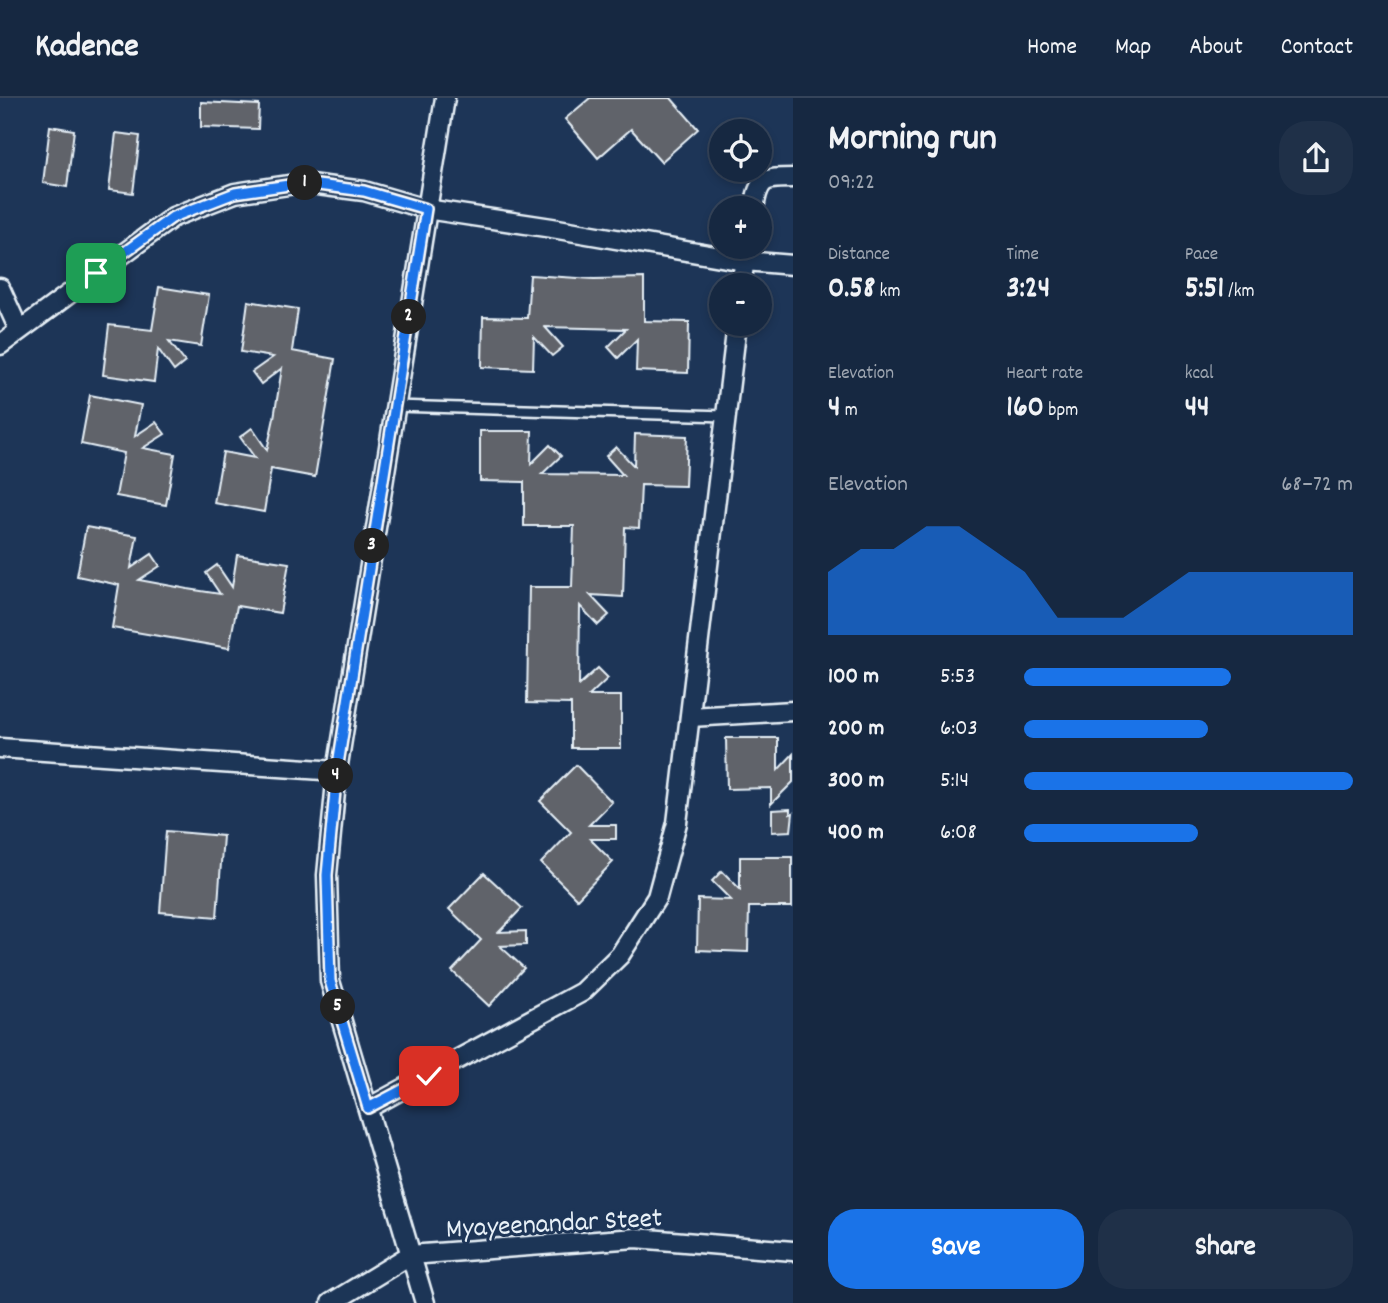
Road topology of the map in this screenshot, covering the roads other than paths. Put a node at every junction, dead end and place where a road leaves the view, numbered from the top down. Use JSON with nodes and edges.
{"nodes":[{"id":1,"x":445,"y":98,"type":"edge"},
{"id":2,"x":793,"y":178,"type":"edge"},
{"id":3,"x":756,"y":196,"type":"edge"},
{"id":4,"x":426,"y":209,"type":"junction"},
{"id":5,"x":709,"y":249,"type":"edge"},
{"id":6,"x":767,"y":259,"type":"edge"},
{"id":7,"x":793,"y":265,"type":"edge"},
{"id":8,"x":0,"y":288,"type":"edge"},
{"id":9,"x":19,"y":330,"type":"junction"},
{"id":10,"x":736,"y":336,"type":"edge"},
{"id":11,"x":0,"y":345,"type":"edge"},
{"id":12,"x":395,"y":406,"type":"junction"},
{"id":13,"x":726,"y":416,"type":"junction"},
{"id":14,"x":793,"y":711,"type":"edge"},
{"id":15,"x":690,"y":717,"type":"junction"},
{"id":16,"x":0,"y":748,"type":"edge"},
{"id":17,"x":337,"y":771,"type":"junction"},
{"id":18,"x":368,"y":1108,"type":"junction"},
{"id":19,"x":793,"y":1251,"type":"edge"},
{"id":20,"x":410,"y":1255,"type":"junction"},
{"id":21,"x":331,"y":1303,"type":"edge"},
{"id":22,"x":425,"y":1303,"type":"edge"}],
"edges":[{"from":1,"to":4,"type":"street"},
{"from":2,"to":3,"type":"street"},
{"from":4,"to":5,"type":"street"},
{"from":4,"to":9,"type":"street"},
{"from":4,"to":12,"type":"street"},
{"from":6,"to":7,"type":"street"},
{"from":8,"to":9,"type":"street"},
{"from":9,"to":11,"type":"street"},
{"from":10,"to":13,"type":"street"},
{"from":12,"to":13,"type":"lane"},
{"from":12,"to":17,"type":"street"},
{"from":13,"to":15,"type":"street"},
{"from":14,"to":15,"type":"street"},
{"from":15,"to":18,"type":"street"},
{"from":16,"to":17,"type":"street"},
{"from":17,"to":18,"type":"street"},
{"from":18,"to":20,"type":"street"},
{"from":19,"to":20,"type":"street","name":"Myayeenandar Steet"},
{"from":20,"to":21,"type":"street","name":"Myayeenandar Steet"},
{"from":20,"to":22,"type":"street"}]}
